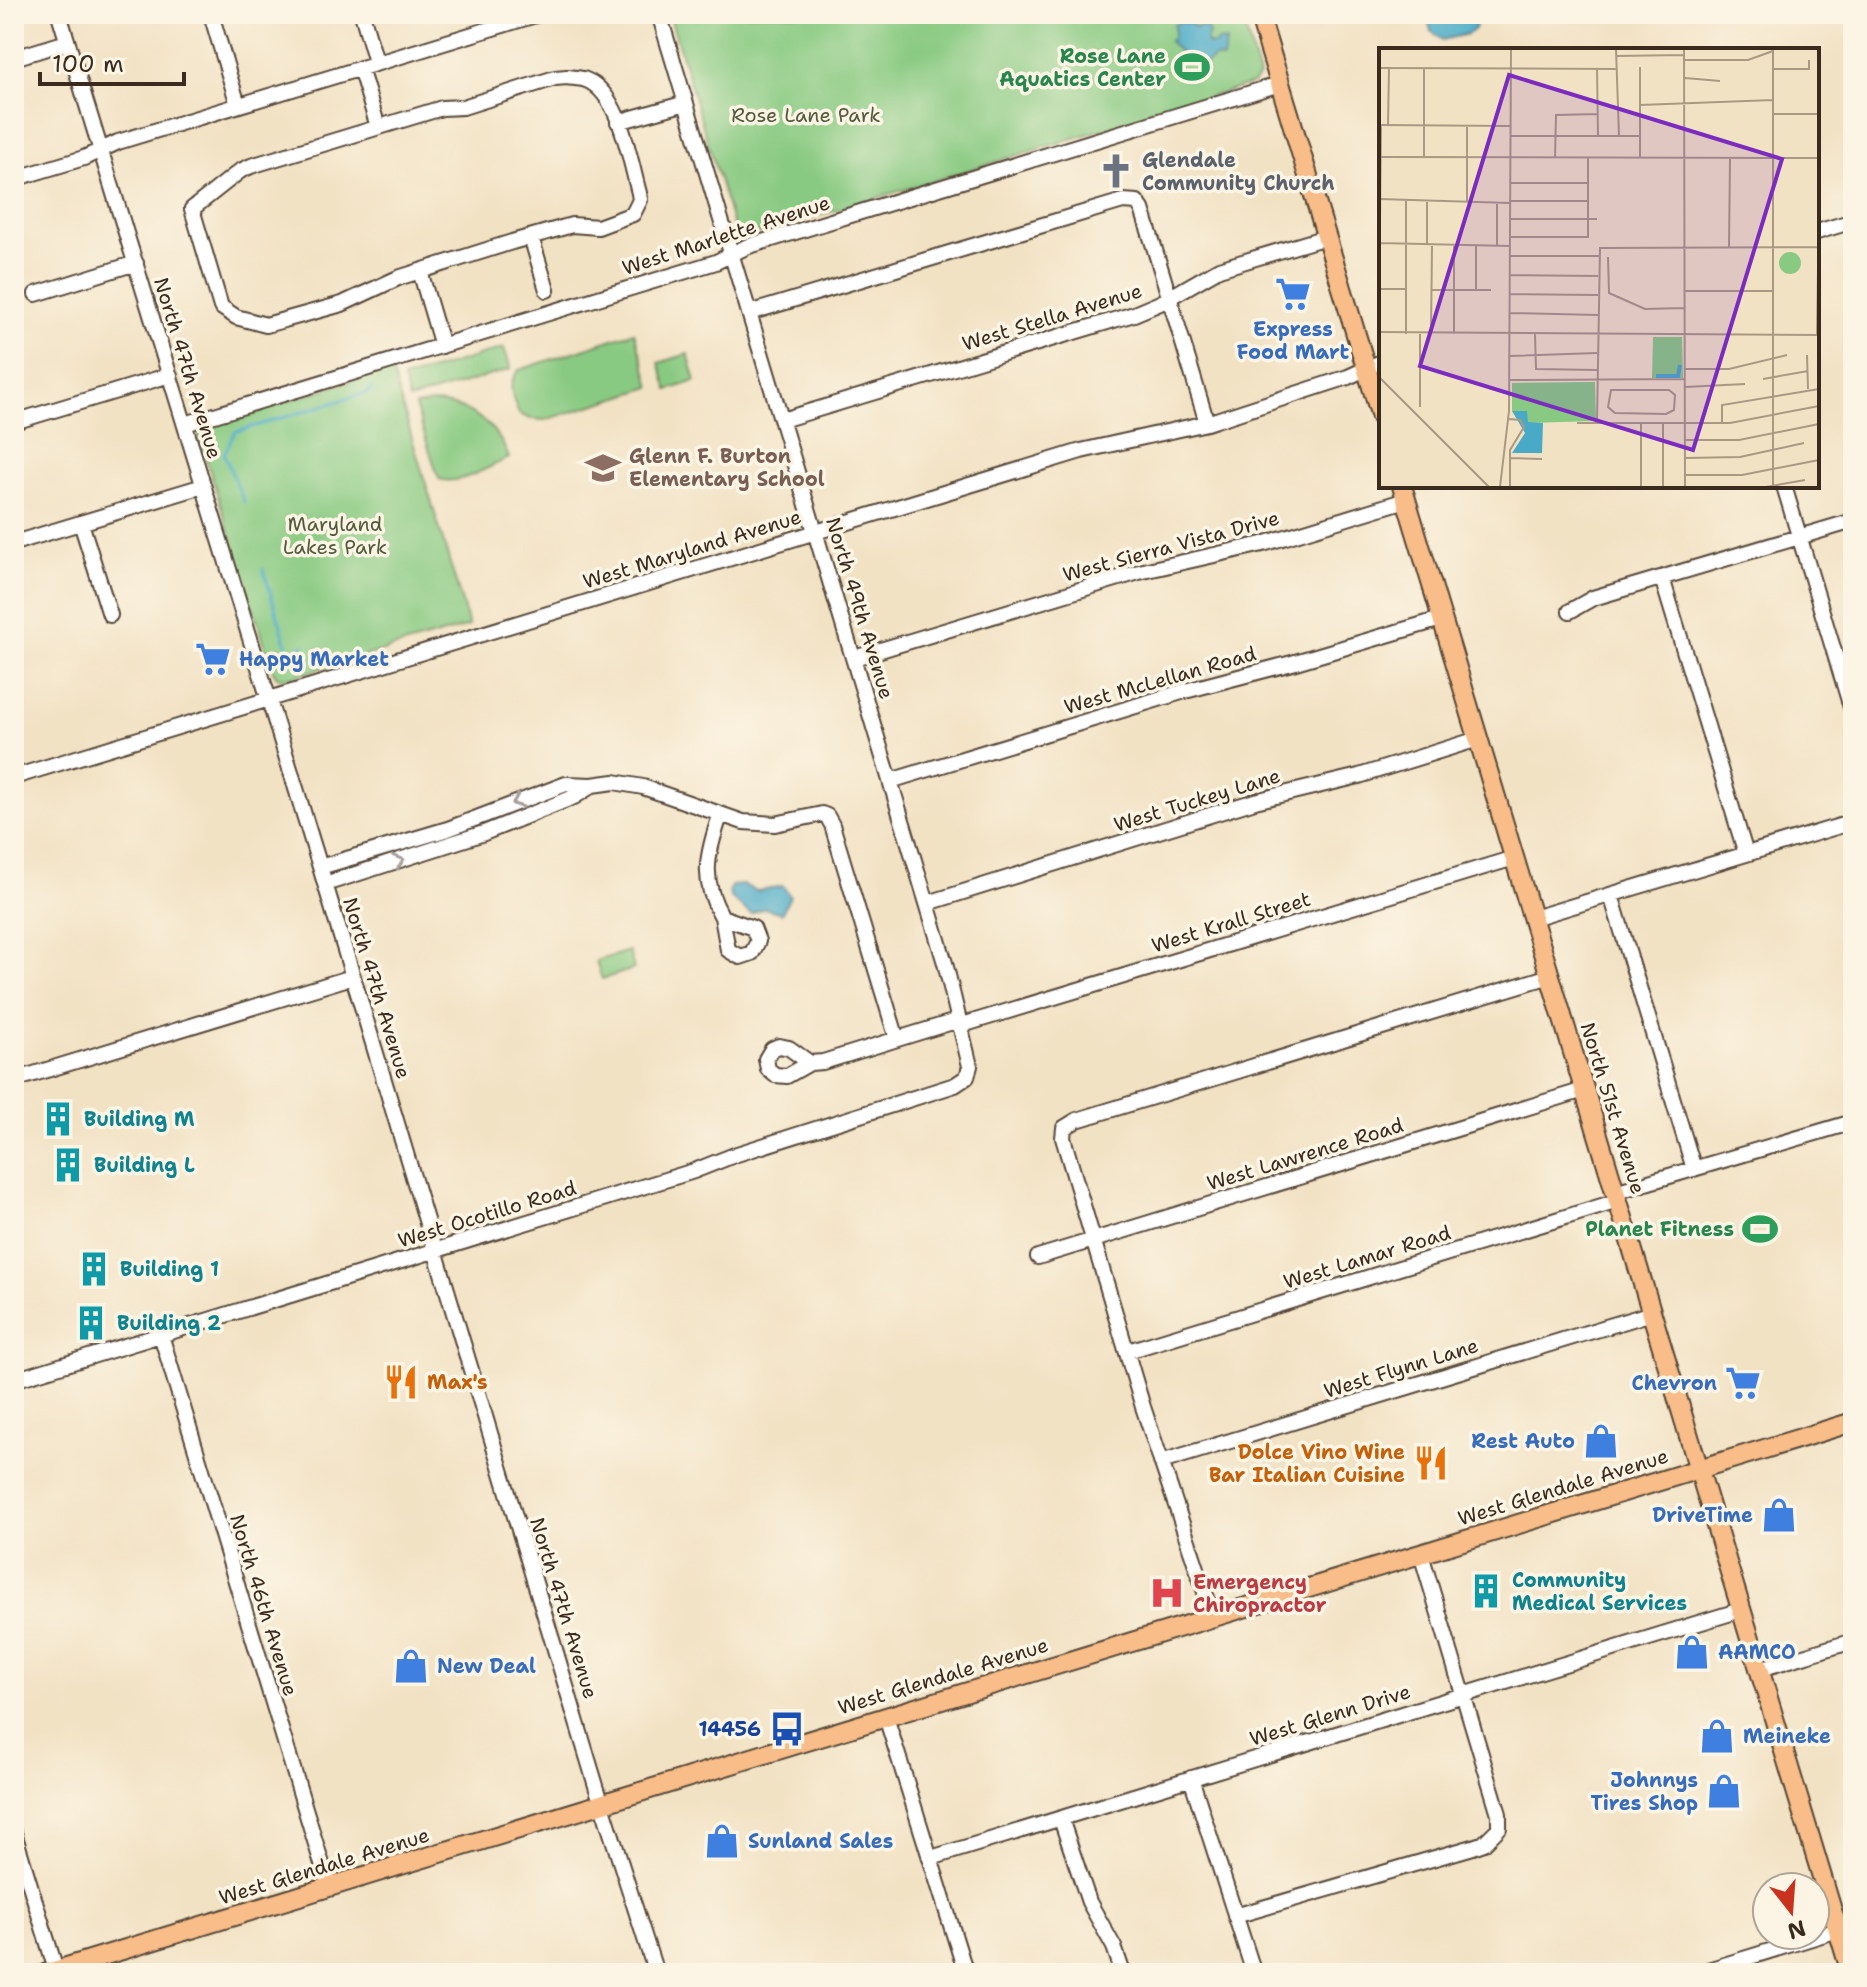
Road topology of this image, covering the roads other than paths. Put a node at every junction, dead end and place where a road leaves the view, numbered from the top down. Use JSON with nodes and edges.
{"nodes":[{"id":1,"x":59,"y":14,"type":"edge"},
{"id":2,"x":211,"y":14,"type":"edge"},
{"id":3,"x":362,"y":14,"type":"edge"},
{"id":4,"x":539,"y":14,"type":"edge"},
{"id":5,"x":659,"y":14,"type":"edge"},
{"id":6,"x":1259,"y":14,"type":"edge"},
{"id":7,"x":67,"y":42,"type":"junction"},
{"id":8,"x":14,"y":58,"type":"edge"},
{"id":9,"x":376,"y":62,"type":"junction"},
{"id":10,"x":360,"y":68,"type":"junction"},
{"id":11,"x":1280,"y":84,"type":"junction"},
{"id":12,"x":686,"y":103,"type":"junction"},
{"id":13,"x":238,"y":105,"type":"junction"},
{"id":14,"x":618,"y":122,"type":"junction"},
{"id":15,"x":378,"y":127,"type":"junction"},
{"id":16,"x":100,"y":148,"type":"junction"},
{"id":17,"x":14,"y":179,"type":"edge"},
{"id":18,"x":1853,"y":221,"type":"edge"},
{"id":19,"x":1819,"y":231,"type":"edge"},
{"id":20,"x":531,"y":237,"type":"junction"},
{"id":21,"x":1326,"y":237,"type":"junction"},
{"id":22,"x":732,"y":256,"type":"junction"},
{"id":23,"x":136,"y":263,"type":"junction"},
{"id":24,"x":420,"y":271,"type":"junction"},
{"id":25,"x":547,"y":290,"type":"dead end"},
{"id":26,"x":36,"y":294,"type":"dead end"},
{"id":27,"x":1169,"y":298,"type":"junction"},
{"id":28,"x":749,"y":313,"type":"junction"},
{"id":29,"x":442,"y":346,"type":"junction"},
{"id":30,"x":1374,"y":365,"type":"edge"},
{"id":31,"x":170,"y":375,"type":"junction"},
{"id":32,"x":1379,"y":402,"type":"edge"},
{"id":33,"x":782,"y":420,"type":"junction"},
{"id":34,"x":14,"y":422,"type":"edge"},
{"id":35,"x":1207,"y":423,"type":"junction"},
{"id":36,"x":185,"y":424,"type":"junction"},
{"id":37,"x":203,"y":486,"type":"junction"},
{"id":38,"x":1785,"y":488,"type":"edge"},
{"id":39,"x":1404,"y":493,"type":"edge"},
{"id":40,"x":1853,"y":521,"type":"edge"},
{"id":41,"x":81,"y":523,"type":"junction"},
{"id":42,"x":816,"y":532,"type":"junction"},
{"id":43,"x":1799,"y":536,"type":"junction"},
{"id":44,"x":14,"y":543,"type":"edge"},
{"id":45,"x":1662,"y":578,"type":"junction"},
{"id":46,"x":1570,"y":611,"type":"dead end"},
{"id":47,"x":110,"y":615,"type":"dead end"},
{"id":48,"x":1441,"y":619,"type":"junction"},
{"id":49,"x":854,"y":658,"type":"junction"},
{"id":50,"x":268,"y":699,"type":"junction"},
{"id":51,"x":1853,"y":714,"type":"edge"},
{"id":52,"x":1478,"y":739,"type":"junction"},
{"id":53,"x":14,"y":777,"type":"edge"},
{"id":54,"x":890,"y":781,"type":"junction"},
{"id":55,"x":592,"y":785,"type":"junction"},
{"id":56,"x":720,"y":816,"type":"junction"},
{"id":57,"x":1853,"y":822,"type":"edge"},
{"id":58,"x":1746,"y":854,"type":"junction"},
{"id":59,"x":1514,"y":858,"type":"junction"},
{"id":60,"x":320,"y":867,"type":"junction"},
{"id":61,"x":325,"y":884,"type":"junction"},
{"id":62,"x":1611,"y":895,"type":"junction"},
{"id":63,"x":928,"y":903,"type":"junction"},
{"id":64,"x":722,"y":917,"type":"dead end"},
{"id":65,"x":1533,"y":918,"type":"junction"},
{"id":66,"x":1550,"y":976,"type":"junction"},
{"id":67,"x":352,"y":977,"type":"junction"},
{"id":68,"x":959,"y":1023,"type":"junction"},
{"id":69,"x":897,"y":1039,"type":"junction"},
{"id":70,"x":810,"y":1063,"type":"dead end"},
{"id":71,"x":967,"y":1077,"type":"joint"},
{"id":72,"x":14,"y":1080,"type":"edge"},
{"id":73,"x":1584,"y":1090,"type":"junction"},
{"id":74,"x":1853,"y":1122,"type":"edge"},
{"id":75,"x":1694,"y":1169,"type":"junction"},
{"id":76,"x":1617,"y":1196,"type":"junction"},
{"id":77,"x":1094,"y":1240,"type":"junction"},
{"id":78,"x":435,"y":1251,"type":"junction"},
{"id":79,"x":1038,"y":1257,"type":"dead end"},
{"id":80,"x":1652,"y":1313,"type":"junction"},
{"id":81,"x":161,"y":1335,"type":"junction"},
{"id":82,"x":1128,"y":1351,"type":"junction"},
{"id":83,"x":14,"y":1380,"type":"edge"},
{"id":84,"x":1853,"y":1422,"type":"edge"},
{"id":85,"x":1161,"y":1462,"type":"junction"},
{"id":86,"x":1699,"y":1467,"type":"junction"},
{"id":87,"x":1421,"y":1554,"type":"junction"},
{"id":88,"x":1741,"y":1610,"type":"junction"},
{"id":89,"x":1213,"y":1616,"type":"junction"},
{"id":90,"x":1853,"y":1641,"type":"edge"},
{"id":91,"x":1760,"y":1669,"type":"junction"},
{"id":92,"x":1464,"y":1695,"type":"junction"},
{"id":93,"x":886,"y":1717,"type":"junction"},
{"id":94,"x":1191,"y":1778,"type":"junction"},
{"id":95,"x":601,"y":1804,"type":"junction"},
{"id":96,"x":1061,"y":1819,"type":"junction"},
{"id":97,"x":14,"y":1833,"type":"edge"},
{"id":98,"x":931,"y":1858,"type":"junction"},
{"id":99,"x":329,"y":1887,"type":"junction"},
{"id":100,"x":1235,"y":1916,"type":"junction"},
{"id":101,"x":1838,"y":1930,"type":"junction"},
{"id":102,"x":53,"y":1972,"type":"edge"},
{"id":103,"x":656,"y":1973,"type":"edge"},
{"id":104,"x":966,"y":1973,"type":"edge"},
{"id":105,"x":1123,"y":1973,"type":"edge"},
{"id":106,"x":1254,"y":1973,"type":"edge"},
{"id":107,"x":1698,"y":1973,"type":"edge"},
{"id":108,"x":1851,"y":1973,"type":"edge"}],
"edges":[{"from":1,"to":7,"type":"street","name":"North 47th Avenue"},
{"from":2,"to":13,"type":"street"},
{"from":3,"to":9,"type":"street"},
{"from":4,"to":9,"type":"street"},
{"from":5,"to":12,"type":"street","name":"North 49th Avenue"},
{"from":6,"to":11,"type":"main road"},
{"from":7,"to":8,"type":"street"},
{"from":7,"to":16,"type":"street","name":"North 47th Avenue"},
{"from":9,"to":10,"type":"street"},
{"from":10,"to":13,"type":"street"},
{"from":10,"to":15,"type":"street"},
{"from":11,"to":21,"type":"main road"},
{"from":11,"to":22,"type":"street","name":"West Marlette Avenue"},
{"from":12,"to":14,"type":"street"},
{"from":12,"to":22,"type":"street","name":"North 49th Avenue"},
{"from":13,"to":16,"type":"street"},
{"from":14,"to":15,"type":"street"},
{"from":14,"to":20,"type":"street"},
{"from":15,"to":24,"type":"street"},
{"from":16,"to":17,"type":"street"},
{"from":16,"to":23,"type":"street","name":"North 47th Avenue"},
{"from":18,"to":19,"type":"street"},
{"from":20,"to":24,"type":"street"},
{"from":20,"to":25,"type":"street"},
{"from":21,"to":27,"type":"street","name":"West Stella Avenue"},
{"from":21,"to":30,"type":"main road"},
{"from":22,"to":28,"type":"street","name":"North 49th Avenue"},
{"from":22,"to":29,"type":"street","name":"West Marlette Avenue"},
{"from":23,"to":26,"type":"street"},
{"from":23,"to":31,"type":"street","name":"North 47th Avenue"},
{"from":24,"to":29,"type":"street"},
{"from":27,"to":28,"type":"street"},
{"from":27,"to":33,"type":"street","name":"West Stella Avenue"},
{"from":27,"to":35,"type":"street"},
{"from":28,"to":33,"type":"street","name":"North 49th Avenue"},
{"from":29,"to":36,"type":"street","name":"West Marlette Avenue"},
{"from":30,"to":32,"type":"main road"},
{"from":30,"to":35,"type":"street","name":"West Maryland Avenue"},
{"from":31,"to":34,"type":"street"},
{"from":31,"to":36,"type":"street","name":"North 47th Avenue"},
{"from":33,"to":42,"type":"street","name":"North 49th Avenue"},
{"from":35,"to":42,"type":"street","name":"West Maryland Avenue"},
{"from":36,"to":37,"type":"street","name":"North 47th Avenue"},
{"from":37,"to":41,"type":"street"},
{"from":37,"to":50,"type":"street","name":"North 47th Avenue"},
{"from":38,"to":43,"type":"street"},
{"from":39,"to":48,"type":"main road","name":"North 51st Avenue"},
{"from":39,"to":49,"type":"street","name":"West Sierra Vista Drive"},
{"from":40,"to":43,"type":"street"},
{"from":41,"to":44,"type":"street"},
{"from":41,"to":47,"type":"street"},
{"from":42,"to":49,"type":"street","name":"North 49th Avenue"},
{"from":42,"to":50,"type":"street","name":"West Maryland Avenue"},
{"from":43,"to":45,"type":"street"},
{"from":43,"to":51,"type":"street"},
{"from":45,"to":46,"type":"street"},
{"from":45,"to":58,"type":"street"},
{"from":48,"to":52,"type":"main road","name":"North 51st Avenue"},
{"from":48,"to":54,"type":"street","name":"West McLellan Road"},
{"from":49,"to":54,"type":"street","name":"North 49th Avenue"},
{"from":50,"to":53,"type":"street","name":"West Maryland Avenue"},
{"from":50,"to":60,"type":"street","name":"North 47th Avenue"},
{"from":52,"to":59,"type":"main road","name":"North 51st Avenue"},
{"from":52,"to":63,"type":"street","name":"West Tuckey Lane"},
{"from":54,"to":63,"type":"street","name":"North 49th Avenue"},
{"from":55,"to":56,"type":"street"},
{"from":55,"to":60,"type":"street","one_way":true},
{"from":61,"to":55,"type":"street","one_way":true},
{"from":56,"to":64,"type":"street"},
{"from":56,"to":69,"type":"street"},
{"from":57,"to":58,"type":"street"},
{"from":58,"to":62,"type":"street"},
{"from":59,"to":65,"type":"main road","name":"North 51st Avenue"},
{"from":59,"to":68,"type":"street","name":"West Krall Street"},
{"from":60,"to":61,"type":"street","name":"North 47th Avenue"},
{"from":61,"to":67,"type":"street","name":"North 47th Avenue"},
{"from":62,"to":65,"type":"street"},
{"from":62,"to":75,"type":"street"},
{"from":63,"to":68,"type":"street","name":"North 49th Avenue"},
{"from":65,"to":66,"type":"main road","name":"North 51st Avenue"},
{"from":66,"to":73,"type":"main road","name":"North 51st Avenue"},
{"from":66,"to":77,"type":"street"},
{"from":67,"to":72,"type":"street"},
{"from":67,"to":78,"type":"street","name":"North 47th Avenue"},
{"from":68,"to":69,"type":"street","name":"West Krall Street"},
{"from":68,"to":71,"type":"street","name":"North 49th Avenue"},
{"from":69,"to":70,"type":"street","name":"West Krall Street"},
{"from":71,"to":78,"type":"street","name":"West Ocotillo Road"},
{"from":73,"to":76,"type":"main road","name":"North 51st Avenue"},
{"from":73,"to":77,"type":"street","name":"West Lawrence Road"},
{"from":74,"to":75,"type":"street","name":"West Lamar Road"},
{"from":75,"to":76,"type":"street","name":"West Lamar Road"},
{"from":76,"to":80,"type":"main road","name":"North 51st Avenue"},
{"from":76,"to":82,"type":"street","name":"West Lamar Road"},
{"from":77,"to":79,"type":"street","name":"West Lawrence Road"},
{"from":77,"to":82,"type":"street"},
{"from":78,"to":81,"type":"street","name":"West Ocotillo Road"},
{"from":78,"to":95,"type":"street","name":"North 47th Avenue"},
{"from":80,"to":85,"type":"street","name":"West Flynn Lane"},
{"from":80,"to":86,"type":"main road","name":"North 51st Avenue"},
{"from":81,"to":83,"type":"street","name":"West Ocotillo Road"},
{"from":81,"to":99,"type":"street","name":"North 46th Avenue"},
{"from":82,"to":85,"type":"street"},
{"from":84,"to":86,"type":"main road","name":"West Glendale Avenue"},
{"from":85,"to":89,"type":"street"},
{"from":86,"to":87,"type":"main road","name":"West Glendale Avenue"},
{"from":86,"to":88,"type":"main road","name":"North 51st Avenue"},
{"from":87,"to":89,"type":"main road","name":"West Glendale Avenue"},
{"from":87,"to":92,"type":"street"},
{"from":88,"to":91,"type":"main road","name":"North 51st Avenue"},
{"from":88,"to":92,"type":"street","name":"West Glenn Drive"},
{"from":89,"to":93,"type":"main road","name":"West Glendale Avenue"},
{"from":90,"to":91,"type":"street"},
{"from":91,"to":101,"type":"main road","name":"North 51st Avenue"},
{"from":92,"to":94,"type":"street","name":"West Glenn Drive"},
{"from":92,"to":100,"type":"street"},
{"from":93,"to":95,"type":"main road","name":"West Glendale Avenue"},
{"from":93,"to":98,"type":"street"},
{"from":94,"to":96,"type":"street","name":"West Glenn Drive"},
{"from":94,"to":100,"type":"street"},
{"from":95,"to":99,"type":"main road","name":"West Glendale Avenue"},
{"from":95,"to":103,"type":"street","name":"North 47th Avenue"},
{"from":96,"to":98,"type":"street","name":"West Glenn Drive"},
{"from":96,"to":105,"type":"street"},
{"from":97,"to":102,"type":"street"},
{"from":98,"to":104,"type":"street"},
{"from":99,"to":102,"type":"main road","name":"West Glendale Avenue"},
{"from":100,"to":106,"type":"street"},
{"from":101,"to":107,"type":"street"},
{"from":101,"to":108,"type":"main road","name":"North 51st Avenue"}]}
